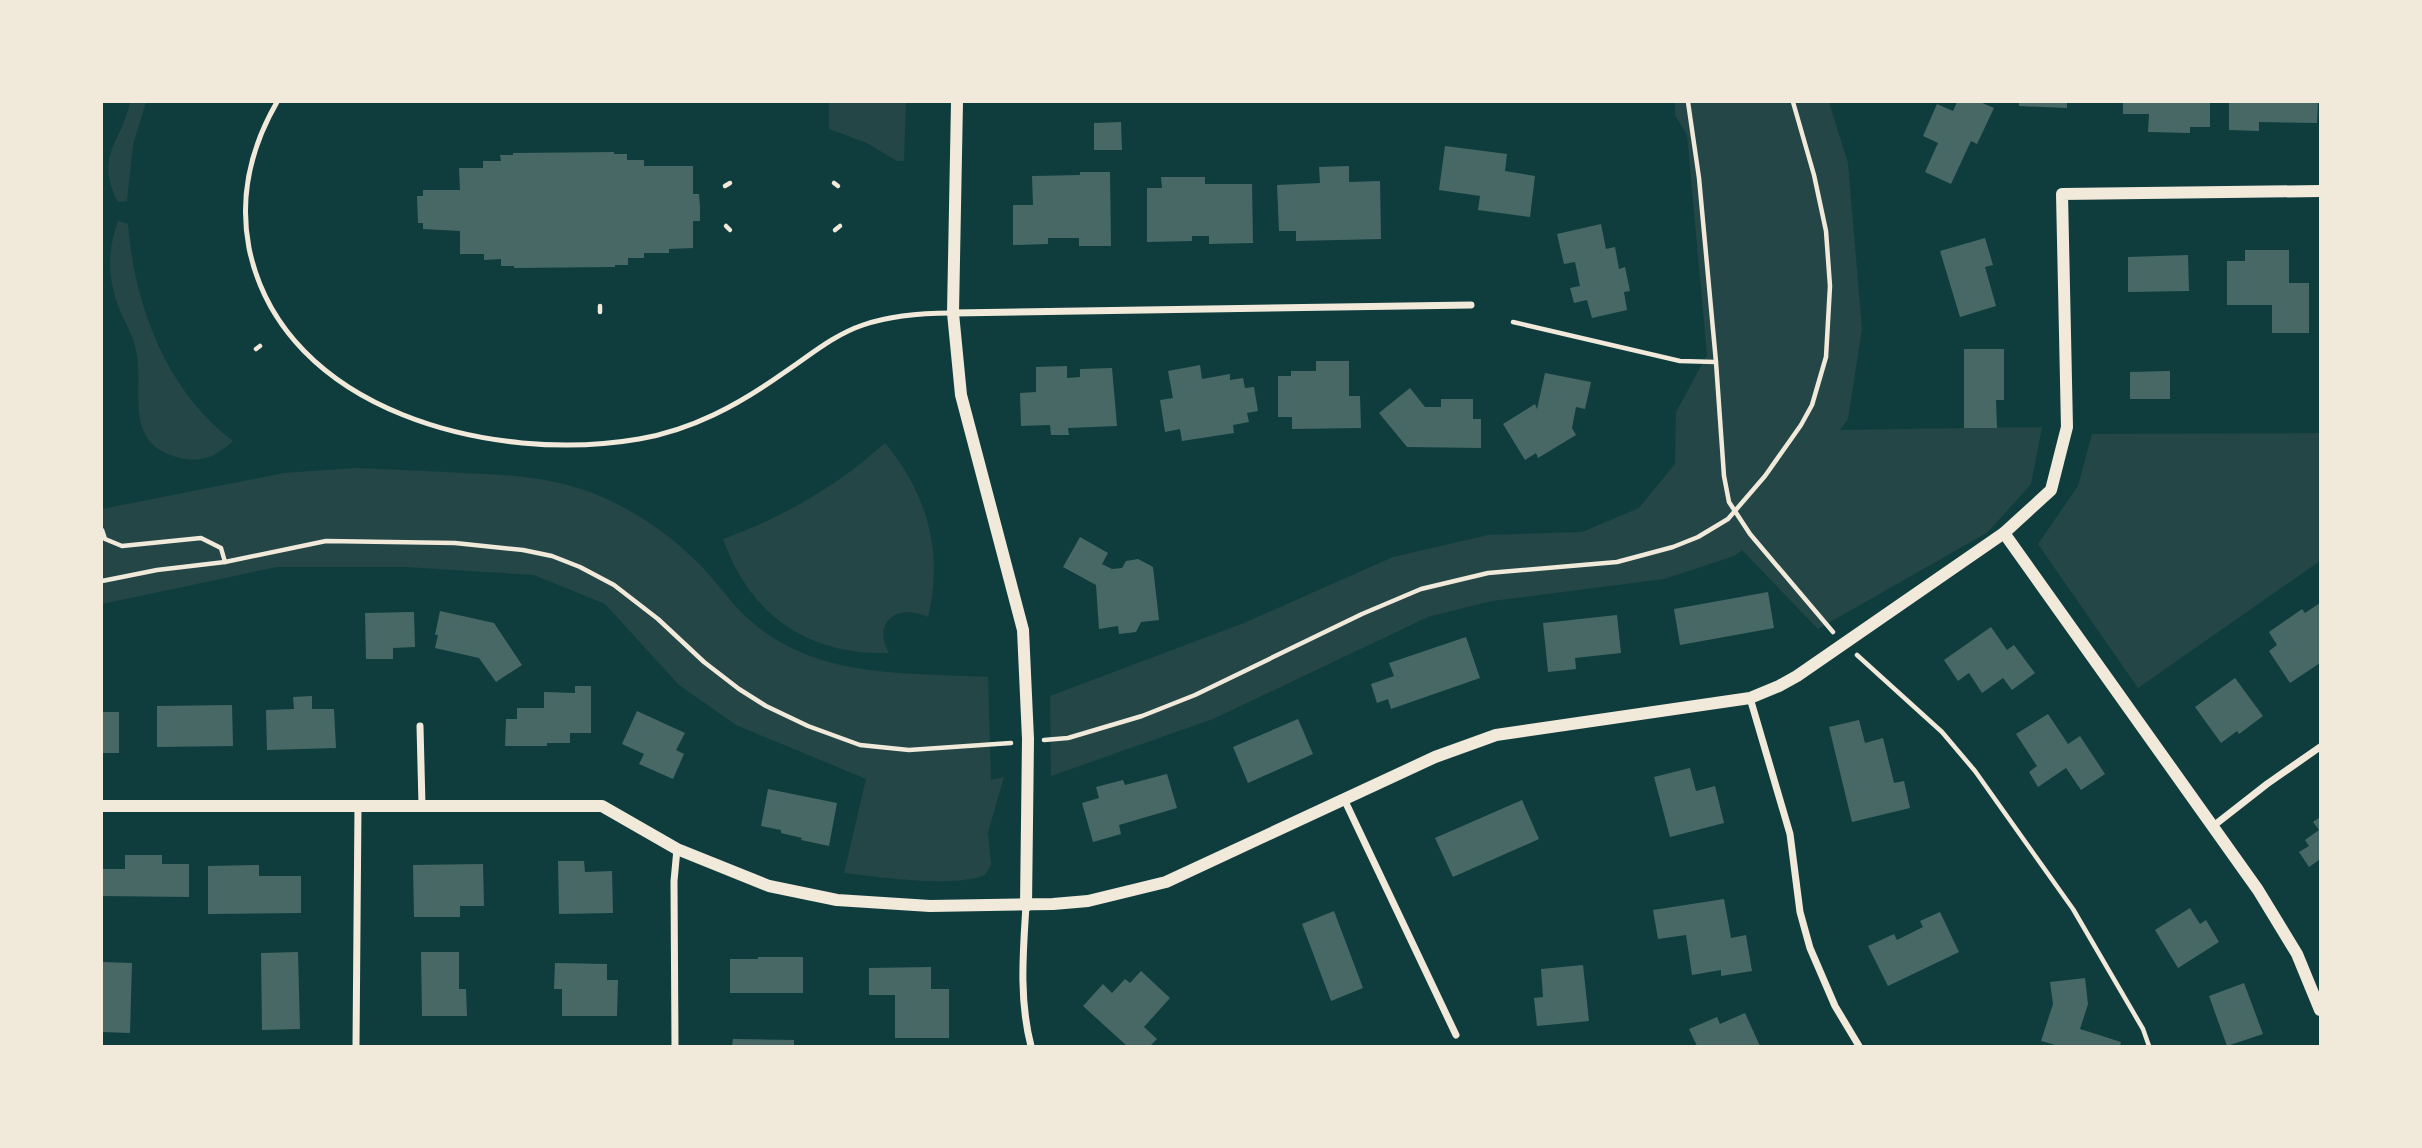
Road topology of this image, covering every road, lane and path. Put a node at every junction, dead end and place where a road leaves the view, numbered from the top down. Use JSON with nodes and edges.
{"nodes":[{"id":1,"x":277,"y":102,"type":"edge"},
{"id":2,"x":957,"y":102,"type":"edge"},
{"id":3,"x":1688,"y":102,"type":"edge"},
{"id":4,"x":1793,"y":102,"type":"edge"},
{"id":5,"x":2320,"y":191,"type":"edge"},
{"id":6,"x":1471,"y":305,"type":"dead end"},
{"id":7,"x":953,"y":313,"type":"junction"},
{"id":8,"x":1513,"y":322,"type":"dead end"},
{"id":9,"x":1716,"y":362,"type":"junction"},
{"id":10,"x":1734,"y":512,"type":"junction"},
{"id":11,"x":102,"y":530,"type":"edge"},
{"id":12,"x":2004,"y":533,"type":"junction"},
{"id":13,"x":225,"y":562,"type":"junction"},
{"id":14,"x":102,"y":581,"type":"edge"},
{"id":15,"x":1845,"y":643,"type":"junction"},
{"id":16,"x":1750,"y":698,"type":"junction"},
{"id":17,"x":420,"y":726,"type":"dead end"},
{"id":18,"x":1046,"y":740,"type":"dead end"},
{"id":19,"x":1004,"y":744,"type":"dead end"},
{"id":20,"x":2320,"y":747,"type":"edge"},
{"id":21,"x":1344,"y":799,"type":"junction"},
{"id":22,"x":422,"y":805,"type":"junction"},
{"id":23,"x":102,"y":806,"type":"edge"},
{"id":24,"x":358,"y":806,"type":"junction"},
{"id":25,"x":2212,"y":827,"type":"junction"},
{"id":26,"x":677,"y":849,"type":"junction"},
{"id":27,"x":1026,"y":906,"type":"junction"},
{"id":28,"x":2320,"y":1010,"type":"edge"},
{"id":29,"x":1457,"y":1035,"type":"dead end"},
{"id":30,"x":356,"y":1046,"type":"edge"},
{"id":31,"x":675,"y":1046,"type":"edge"},
{"id":32,"x":1031,"y":1046,"type":"edge"},
{"id":33,"x":1859,"y":1046,"type":"edge"},
{"id":34,"x":2149,"y":1046,"type":"edge"}],
"edges":[{"from":1,"to":7,"type":"lane"},
{"from":2,"to":7,"type":"street"},
{"from":3,"to":9,"type":"path"},
{"from":4,"to":10,"type":"path"},
{"from":5,"to":12,"type":"street"},
{"from":6,"to":7,"type":"street"},
{"from":7,"to":27,"type":"street"},
{"from":8,"to":9,"type":"path"},
{"from":9,"to":10,"type":"path"},
{"from":10,"to":15,"type":"path"},
{"from":10,"to":18,"type":"path"},
{"from":11,"to":13,"type":"path"},
{"from":12,"to":15,"type":"street"},
{"from":12,"to":25,"type":"street"},
{"from":13,"to":14,"type":"path"},
{"from":13,"to":19,"type":"path"},
{"from":15,"to":16,"type":"street"},
{"from":15,"to":34,"type":"path"},
{"from":16,"to":21,"type":"street"},
{"from":16,"to":33,"type":"street"},
{"from":17,"to":22,"type":"street"},
{"from":20,"to":25,"type":"street"},
{"from":21,"to":27,"type":"street"},
{"from":21,"to":29,"type":"street"},
{"from":22,"to":24,"type":"street"},
{"from":22,"to":26,"type":"street"},
{"from":23,"to":24,"type":"street"},
{"from":24,"to":30,"type":"street"},
{"from":25,"to":28,"type":"street"},
{"from":26,"to":27,"type":"street"},
{"from":26,"to":31,"type":"street"},
{"from":27,"to":32,"type":"street"}]}
